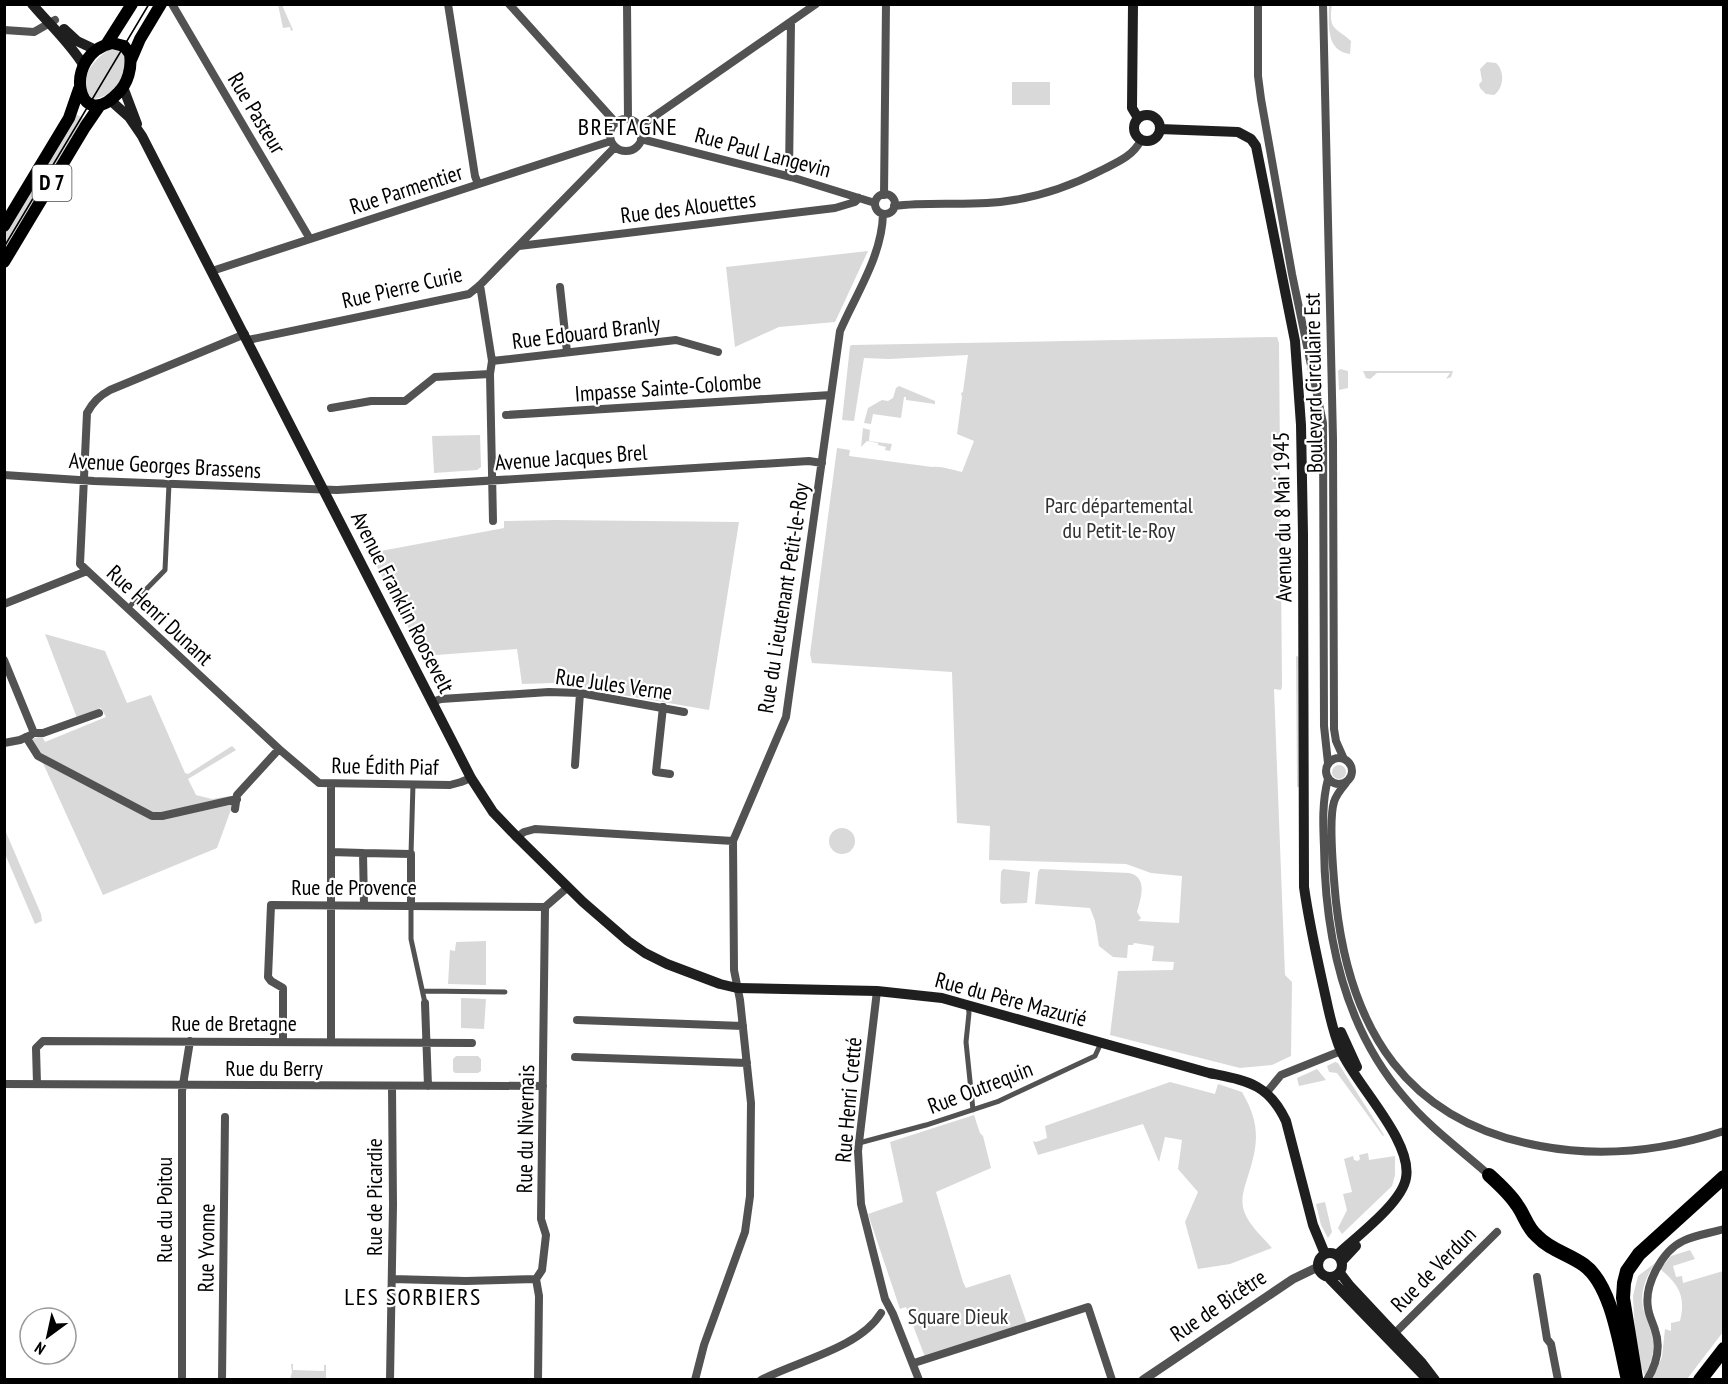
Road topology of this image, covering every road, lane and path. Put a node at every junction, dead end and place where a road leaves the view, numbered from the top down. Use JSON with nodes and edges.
{"nodes":[{"id":1,"x":32,"y":4,"type":"edge"},
{"id":2,"x":38,"y":4,"type":"edge"},
{"id":3,"x":132,"y":4,"type":"edge"},
{"id":4,"x":161,"y":4,"type":"edge"},
{"id":5,"x":172,"y":4,"type":"edge"},
{"id":6,"x":448,"y":4,"type":"edge"},
{"id":7,"x":509,"y":4,"type":"edge"},
{"id":8,"x":627,"y":4,"type":"edge"},
{"id":9,"x":816,"y":4,"type":"edge"},
{"id":10,"x":885,"y":4,"type":"edge"},
{"id":11,"x":1133,"y":4,"type":"edge"},
{"id":12,"x":1323,"y":4,"type":"edge"},
{"id":13,"x":1258,"y":6,"type":"edge"},
{"id":14,"x":52,"y":22,"type":"junction"},
{"id":15,"x":791,"y":22,"type":"junction"},
{"id":16,"x":4,"y":30,"type":"edge"},
{"id":17,"x":101,"y":48,"type":"junction"},
{"id":18,"x":131,"y":60,"type":"junction"},
{"id":19,"x":84,"y":66,"type":"junction"},
{"id":20,"x":123,"y":87,"type":"junction"},
{"id":21,"x":80,"y":89,"type":"junction"},
{"id":22,"x":105,"y":103,"type":"junction"},
{"id":23,"x":1138,"y":118,"type":"junction"},
{"id":24,"x":628,"y":119,"type":"junction"},
{"id":25,"x":616,"y":123,"type":"junction"},
{"id":26,"x":639,"y":127,"type":"junction"},
{"id":27,"x":1160,"y":129,"type":"junction"},
{"id":28,"x":141,"y":135,"type":"junction"},
{"id":29,"x":641,"y":139,"type":"junction"},
{"id":30,"x":1141,"y":140,"type":"junction"},
{"id":31,"x":613,"y":144,"type":"junction"},
{"id":32,"x":791,"y":177,"type":"junction"},
{"id":33,"x":478,"y":184,"type":"junction"},
{"id":34,"x":884,"y":195,"type":"junction"},
{"id":35,"x":859,"y":198,"type":"junction"},
{"id":36,"x":875,"y":203,"type":"junction"},
{"id":37,"x":894,"y":206,"type":"junction"},
{"id":38,"x":883,"y":214,"type":"junction"},
{"id":39,"x":4,"y":226,"type":"edge"},
{"id":40,"x":310,"y":239,"type":"junction"},
{"id":41,"x":519,"y":246,"type":"junction"},
{"id":42,"x":4,"y":262,"type":"edge"},
{"id":43,"x":212,"y":271,"type":"junction"},
{"id":44,"x":480,"y":285,"type":"junction"},
{"id":45,"x":560,"y":287,"type":"dead end"},
{"id":46,"x":246,"y":337,"type":"junction"},
{"id":47,"x":567,"y":352,"type":"junction"},
{"id":48,"x":718,"y":352,"type":"dead end"},
{"id":49,"x":492,"y":361,"type":"junction"},
{"id":50,"x":490,"y":374,"type":"junction"},
{"id":51,"x":831,"y":395,"type":"junction"},
{"id":52,"x":331,"y":408,"type":"dead end"},
{"id":53,"x":506,"y":415,"type":"dead end"},
{"id":54,"x":822,"y":463,"type":"junction"},
{"id":55,"x":4,"y":475,"type":"edge"},
{"id":56,"x":84,"y":480,"type":"junction"},
{"id":57,"x":492,"y":480,"type":"junction"},
{"id":58,"x":170,"y":484,"type":"junction"},
{"id":59,"x":323,"y":490,"type":"junction"},
{"id":60,"x":493,"y":521,"type":"dead end"},
{"id":61,"x":87,"y":571,"type":"junction"},
{"id":62,"x":4,"y":604,"type":"edge"},
{"id":63,"x":127,"y":609,"type":"junction"},
{"id":64,"x":4,"y":660,"type":"edge"},
{"id":65,"x":580,"y":693,"type":"junction"},
{"id":66,"x":432,"y":702,"type":"junction"},
{"id":67,"x":663,"y":707,"type":"junction"},
{"id":68,"x":684,"y":712,"type":"dead end"},
{"id":69,"x":99,"y":713,"type":"dead end"},
{"id":70,"x":30,"y":735,"type":"junction"},
{"id":71,"x":4,"y":743,"type":"edge"},
{"id":72,"x":279,"y":749,"type":"junction"},
{"id":73,"x":1344,"y":759,"type":"junction"},
{"id":74,"x":1328,"y":763,"type":"junction"},
{"id":75,"x":575,"y":765,"type":"dead end"},
{"id":76,"x":670,"y":774,"type":"dead end"},
{"id":77,"x":471,"y":778,"type":"junction"},
{"id":78,"x":1328,"y":779,"type":"junction"},
{"id":79,"x":1346,"y":783,"type":"junction"},
{"id":80,"x":331,"y":784,"type":"junction"},
{"id":81,"x":412,"y":784,"type":"junction"},
{"id":82,"x":237,"y":799,"type":"junction"},
{"id":83,"x":235,"y":809,"type":"dead end"},
{"id":84,"x":518,"y":837,"type":"junction"},
{"id":85,"x":733,"y":841,"type":"junction"},
{"id":86,"x":331,"y":852,"type":"junction"},
{"id":87,"x":363,"y":853,"type":"junction"},
{"id":88,"x":411,"y":854,"type":"junction"},
{"id":89,"x":568,"y":887,"type":"junction"},
{"id":90,"x":364,"y":905,"type":"junction"},
{"id":91,"x":331,"y":906,"type":"junction"},
{"id":92,"x":411,"y":906,"type":"junction"},
{"id":93,"x":545,"y":907,"type":"junction"},
{"id":94,"x":737,"y":988,"type":"junction"},
{"id":95,"x":423,"y":991,"type":"junction"},
{"id":96,"x":877,"y":991,"type":"junction"},
{"id":97,"x":1324,"y":991,"type":"junction"},
{"id":98,"x":505,"y":993,"type":"dead end"},
{"id":99,"x":425,"y":1003,"type":"joint"},
{"id":100,"x":968,"y":1005,"type":"junction"},
{"id":101,"x":577,"y":1020,"type":"dead end"},
{"id":102,"x":743,"y":1026,"type":"junction"},
{"id":103,"x":190,"y":1041,"type":"junction"},
{"id":104,"x":283,"y":1041,"type":"junction"},
{"id":105,"x":331,"y":1041,"type":"junction"},
{"id":106,"x":425,"y":1041,"type":"junction"},
{"id":107,"x":472,"y":1043,"type":"dead end"},
{"id":108,"x":1101,"y":1043,"type":"junction"},
{"id":109,"x":1341,"y":1051,"type":"junction"},
{"id":110,"x":575,"y":1058,"type":"dead end"},
{"id":111,"x":747,"y":1063,"type":"junction"},
{"id":112,"x":1359,"y":1071,"type":"junction"},
{"id":113,"x":4,"y":1084,"type":"edge"},
{"id":114,"x":37,"y":1084,"type":"junction"},
{"id":115,"x":183,"y":1085,"type":"junction"},
{"id":116,"x":428,"y":1086,"type":"junction"},
{"id":117,"x":543,"y":1086,"type":"junction"},
{"id":118,"x":392,"y":1087,"type":"junction"},
{"id":119,"x":1267,"y":1092,"type":"junction"},
{"id":120,"x":973,"y":1110,"type":"junction"},
{"id":121,"x":225,"y":1117,"type":"dead end"},
{"id":122,"x":1724,"y":1131,"type":"edge"},
{"id":123,"x":859,"y":1143,"type":"junction"},
{"id":124,"x":1489,"y":1174,"type":"joint"},
{"id":125,"x":1724,"y":1177,"type":"edge"},
{"id":126,"x":1724,"y":1229,"type":"edge"},
{"id":127,"x":1497,"y":1232,"type":"dead end"},
{"id":128,"x":1325,"y":1254,"type":"junction"},
{"id":129,"x":1340,"y":1258,"type":"junction"},
{"id":130,"x":1318,"y":1268,"type":"junction"},
{"id":131,"x":1340,"y":1273,"type":"junction"},
{"id":132,"x":1328,"y":1277,"type":"junction"},
{"id":133,"x":1537,"y":1277,"type":"dead end"},
{"id":134,"x":393,"y":1279,"type":"junction"},
{"id":135,"x":536,"y":1279,"type":"junction"},
{"id":136,"x":881,"y":1313,"type":"dead end"},
{"id":137,"x":1395,"y":1332,"type":"junction"},
{"id":138,"x":1724,"y":1349,"type":"edge"},
{"id":139,"x":914,"y":1363,"type":"junction"},
{"id":140,"x":182,"y":1380,"type":"edge"},
{"id":141,"x":222,"y":1380,"type":"edge"},
{"id":142,"x":390,"y":1380,"type":"edge"},
{"id":143,"x":538,"y":1380,"type":"edge"},
{"id":144,"x":695,"y":1380,"type":"edge"},
{"id":145,"x":761,"y":1380,"type":"edge"},
{"id":146,"x":919,"y":1380,"type":"edge"},
{"id":147,"x":1112,"y":1380,"type":"edge"},
{"id":148,"x":1143,"y":1380,"type":"edge"},
{"id":149,"x":1428,"y":1380,"type":"edge"},
{"id":150,"x":1435,"y":1380,"type":"edge"},
{"id":151,"x":1558,"y":1380,"type":"edge"},
{"id":152,"x":1628,"y":1380,"type":"edge"},
{"id":153,"x":1636,"y":1380,"type":"edge"},
{"id":154,"x":1647,"y":1380,"type":"edge"},
{"id":155,"x":1700,"y":1380,"type":"edge"}],
"edges":[{"from":1,"to":14,"type":"main road"},
{"from":2,"to":14,"type":"main road"},
{"from":3,"to":17,"type":"main road","number":"D 7"},
{"from":4,"to":18,"type":"main road","number":"D 7"},
{"from":5,"to":40,"type":"street","name":"Rue Pasteur"},
{"from":6,"to":33,"type":"street"},
{"from":7,"to":25,"type":"street"},
{"from":8,"to":24,"type":"street"},
{"from":9,"to":15,"type":"street"},
{"from":10,"to":34,"type":"street"},
{"from":11,"to":23,"type":"main road"},
{"from":12,"to":73,"type":"street","name":"Boulevard Circulaire Est"},
{"from":13,"to":74,"type":"street"},
{"from":14,"to":16,"type":"street"},
{"from":14,"to":17,"type":"main road"},
{"from":14,"to":19,"type":"main road"},
{"from":15,"to":26,"type":"street"},
{"from":15,"to":32,"type":"street"},
{"from":17,"to":18,"type":"main road"},
{"from":17,"to":19,"type":"main road","number":"D 7"},
{"from":18,"to":20,"type":"main road","number":"D 7"},
{"from":19,"to":21,"type":"main road","number":"D 7"},
{"from":20,"to":22,"type":"main road","number":"D 7"},
{"from":20,"to":28,"type":"main road","name":"Avenue Franklin Roosevelt"},
{"from":21,"to":22,"type":"main road"},
{"from":21,"to":39,"type":"main road","number":"D 7"},
{"from":22,"to":28,"type":"main road","name":"Avenue Franklin Roosevelt"},
{"from":22,"to":42,"type":"main road","number":"D 7"},
{"from":23,"to":27,"type":"main road"},
{"from":23,"to":30,"type":"main road"},
{"from":24,"to":25,"type":"street"},
{"from":24,"to":26,"type":"street"},
{"from":25,"to":31,"type":"street"},
{"from":26,"to":29,"type":"street"},
{"from":27,"to":30,"type":"main road"},
{"from":27,"to":97,"type":"main road","name":"Avenue du 8 Mai 1945"},
{"from":28,"to":43,"type":"main road","name":"Avenue Franklin Roosevelt"},
{"from":29,"to":31,"type":"street"},
{"from":29,"to":32,"type":"street","name":"Rue Paul Langevin"},
{"from":30,"to":37,"type":"street"},
{"from":31,"to":33,"type":"street","name":"Rue Parmentier"},
{"from":31,"to":41,"type":"street","name":"Rue Pierre Curie"},
{"from":32,"to":35,"type":"street","name":"Rue Paul Langevin"},
{"from":33,"to":40,"type":"street","name":"Rue Parmentier"},
{"from":34,"to":36,"type":"street"},
{"from":34,"to":37,"type":"street"},
{"from":35,"to":36,"type":"street","name":"Rue Paul Langevin"},
{"from":35,"to":41,"type":"street","name":"Rue des Alouettes"},
{"from":36,"to":38,"type":"street"},
{"from":37,"to":38,"type":"street"},
{"from":38,"to":51,"type":"street","name":"Rue du Lieutenant Petit-le-Roy"},
{"from":40,"to":43,"type":"street","name":"Rue Parmentier"},
{"from":41,"to":44,"type":"street","name":"Rue Pierre Curie"},
{"from":43,"to":46,"type":"main road","name":"Avenue Franklin Roosevelt"},
{"from":44,"to":46,"type":"street","name":"Rue Pierre Curie"},
{"from":44,"to":49,"type":"street"},
{"from":45,"to":47,"type":"street"},
{"from":46,"to":56,"type":"street","name":"Rue Pierre Curie"},
{"from":46,"to":59,"type":"main road","name":"Avenue Franklin Roosevelt"},
{"from":47,"to":48,"type":"street","name":"Rue Edouard Branly"},
{"from":47,"to":49,"type":"street","name":"Rue Edouard Branly"},
{"from":49,"to":50,"type":"street"},
{"from":50,"to":52,"type":"street"},
{"from":50,"to":57,"type":"street"},
{"from":51,"to":53,"type":"street","name":"Impasse Sainte-Colombe"},
{"from":51,"to":54,"type":"street","name":"Rue du Lieutenant Petit-le-Roy"},
{"from":54,"to":57,"type":"street","name":"Avenue Jacques Brel"},
{"from":54,"to":85,"type":"street","name":"Rue du Lieutenant Petit-le-Roy"},
{"from":55,"to":56,"type":"street","name":"Avenue Georges Brassens"},
{"from":56,"to":58,"type":"street","name":"Avenue Georges Brassens"},
{"from":56,"to":61,"type":"street","name":"Rue Henri Dunant"},
{"from":57,"to":59,"type":"street","name":"Avenue Jacques Brel"},
{"from":57,"to":60,"type":"street"},
{"from":58,"to":59,"type":"street","name":"Avenue Georges Brassens"},
{"from":58,"to":63,"type":"street"},
{"from":59,"to":66,"type":"main road","name":"Avenue Franklin Roosevelt"},
{"from":61,"to":62,"type":"street"},
{"from":61,"to":63,"type":"street","name":"Rue Henri Dunant"},
{"from":63,"to":72,"type":"street","name":"Rue Henri Dunant"},
{"from":64,"to":70,"type":"street"},
{"from":65,"to":66,"type":"street","name":"Rue Jules Verne"},
{"from":65,"to":67,"type":"street","name":"Rue Jules Verne"},
{"from":65,"to":75,"type":"street"},
{"from":66,"to":77,"type":"main road","name":"Avenue Franklin Roosevelt"},
{"from":67,"to":68,"type":"street","name":"Rue Jules Verne"},
{"from":67,"to":76,"type":"street"},
{"from":69,"to":70,"type":"street"},
{"from":70,"to":71,"type":"street"},
{"from":70,"to":82,"type":"street"},
{"from":72,"to":80,"type":"street","name":"Rue Édith Piaf"},
{"from":72,"to":82,"type":"street"},
{"from":73,"to":74,"type":"street"},
{"from":73,"to":79,"type":"street"},
{"from":74,"to":78,"type":"street"},
{"from":77,"to":81,"type":"street","name":"Rue Édith Piaf"},
{"from":77,"to":84,"type":"main road","name":"Avenue Franklin Roosevelt"},
{"from":78,"to":79,"type":"street"},
{"from":78,"to":124,"type":"street"},
{"from":79,"to":122,"type":"street"},
{"from":80,"to":81,"type":"street","name":"Rue Édith Piaf"},
{"from":80,"to":86,"type":"street"},
{"from":81,"to":88,"type":"street"},
{"from":82,"to":83,"type":"street"},
{"from":84,"to":85,"type":"street"},
{"from":84,"to":89,"type":"main road","name":"Avenue Franklin Roosevelt"},
{"from":85,"to":94,"type":"street","name":"Rue du Lieutenant Petit-le-Roy"},
{"from":86,"to":87,"type":"street"},
{"from":86,"to":91,"type":"street"},
{"from":87,"to":88,"type":"street"},
{"from":87,"to":90,"type":"street"},
{"from":88,"to":92,"type":"street"},
{"from":89,"to":93,"type":"street"},
{"from":89,"to":94,"type":"main road","name":"Avenue Franklin Roosevelt"},
{"from":90,"to":91,"type":"street","name":"Rue de Provence"},
{"from":90,"to":92,"type":"street","name":"Rue de Provence"},
{"from":91,"to":104,"type":"street","name":"Rue de Provence"},
{"from":91,"to":105,"type":"street"},
{"from":92,"to":93,"type":"street","name":"Rue de Provence"},
{"from":92,"to":95,"type":"street"},
{"from":93,"to":117,"type":"street","name":"Rue du Nivernais"},
{"from":94,"to":96,"type":"main road","name":"Rue du Père Mazurié"},
{"from":94,"to":102,"type":"street","name":"Rue du Lieutenant Petit-le-Roy"},
{"from":95,"to":98,"type":"street"},
{"from":95,"to":99,"type":"street"},
{"from":96,"to":100,"type":"main road","name":"Rue du Père Mazurié"},
{"from":96,"to":123,"type":"street","name":"Rue Henri Cretté"},
{"from":97,"to":109,"type":"main road","name":"Avenue du 8 Mai 1945"},
{"from":97,"to":112,"type":"main road","name":"Avenue du 8 Mai 1945"},
{"from":99,"to":106,"type":"street"},
{"from":100,"to":108,"type":"main road","name":"Rue du Père Mazurié"},
{"from":100,"to":120,"type":"street"},
{"from":101,"to":102,"type":"street"},
{"from":102,"to":111,"type":"street","name":"Rue du Lieutenant Petit-le-Roy"},
{"from":103,"to":104,"type":"street","name":"Rue de Bretagne"},
{"from":103,"to":114,"type":"street","name":"Rue de Bretagne"},
{"from":103,"to":115,"type":"street","name":"Rue du Poitou"},
{"from":104,"to":105,"type":"street","name":"Rue de Bretagne"},
{"from":105,"to":106,"type":"street","name":"Rue de Bretagne"},
{"from":106,"to":107,"type":"street","name":"Rue de Bretagne"},
{"from":106,"to":116,"type":"street"},
{"from":108,"to":119,"type":"main road","name":"Rue du Père Mazurié"},
{"from":108,"to":120,"type":"street","name":"Rue Outrequin"},
{"from":109,"to":112,"type":"street"},
{"from":109,"to":119,"type":"street"},
{"from":109,"to":129,"type":"main road","name":"Avenue du 8 Mai 1945"},
{"from":110,"to":111,"type":"street"},
{"from":111,"to":144,"type":"street","name":"Rue du Lieutenant Petit-le-Roy"},
{"from":112,"to":129,"type":"main road","name":"Avenue du 8 Mai 1945"},
{"from":113,"to":114,"type":"street","name":"Rue du Berry"},
{"from":114,"to":115,"type":"street","name":"Rue du Berry"},
{"from":115,"to":118,"type":"street","name":"Rue du Berry"},
{"from":115,"to":140,"type":"street","name":"Rue du Poitou"},
{"from":116,"to":117,"type":"street","name":"Rue du Berry"},
{"from":116,"to":118,"type":"street","name":"Rue du Berry"},
{"from":117,"to":135,"type":"street","name":"Rue du Nivernais"},
{"from":118,"to":134,"type":"street","name":"Rue de Picardie"},
{"from":119,"to":128,"type":"main road"},
{"from":120,"to":123,"type":"street","name":"Rue Outrequin"},
{"from":121,"to":141,"type":"street","name":"Rue Yvonne"},
{"from":123,"to":139,"type":"street","name":"Rue Henri Cretté"},
{"from":124,"to":152,"type":"highway"},
{"from":125,"to":153,"type":"highway"},
{"from":126,"to":154,"type":"street"},
{"from":127,"to":137,"type":"street","name":"Rue de Verdun"},
{"from":128,"to":129,"type":"main road"},
{"from":128,"to":130,"type":"main road"},
{"from":129,"to":131,"type":"main road"},
{"from":130,"to":132,"type":"main road"},
{"from":130,"to":148,"type":"street","name":"Rue de Bicêtre"},
{"from":131,"to":132,"type":"main road"},
{"from":131,"to":137,"type":"main road"},
{"from":132,"to":149,"type":"main road"},
{"from":133,"to":151,"type":"street"},
{"from":134,"to":135,"type":"street"},
{"from":134,"to":142,"type":"street","name":"Rue de Picardie"},
{"from":135,"to":143,"type":"street","name":"Rue du Nivernais"},
{"from":136,"to":145,"type":"street"},
{"from":137,"to":150,"type":"main road"},
{"from":138,"to":155,"type":"highway"},
{"from":139,"to":146,"type":"street","name":"Rue Henri Cretté"},
{"from":139,"to":147,"type":"street"}]}
